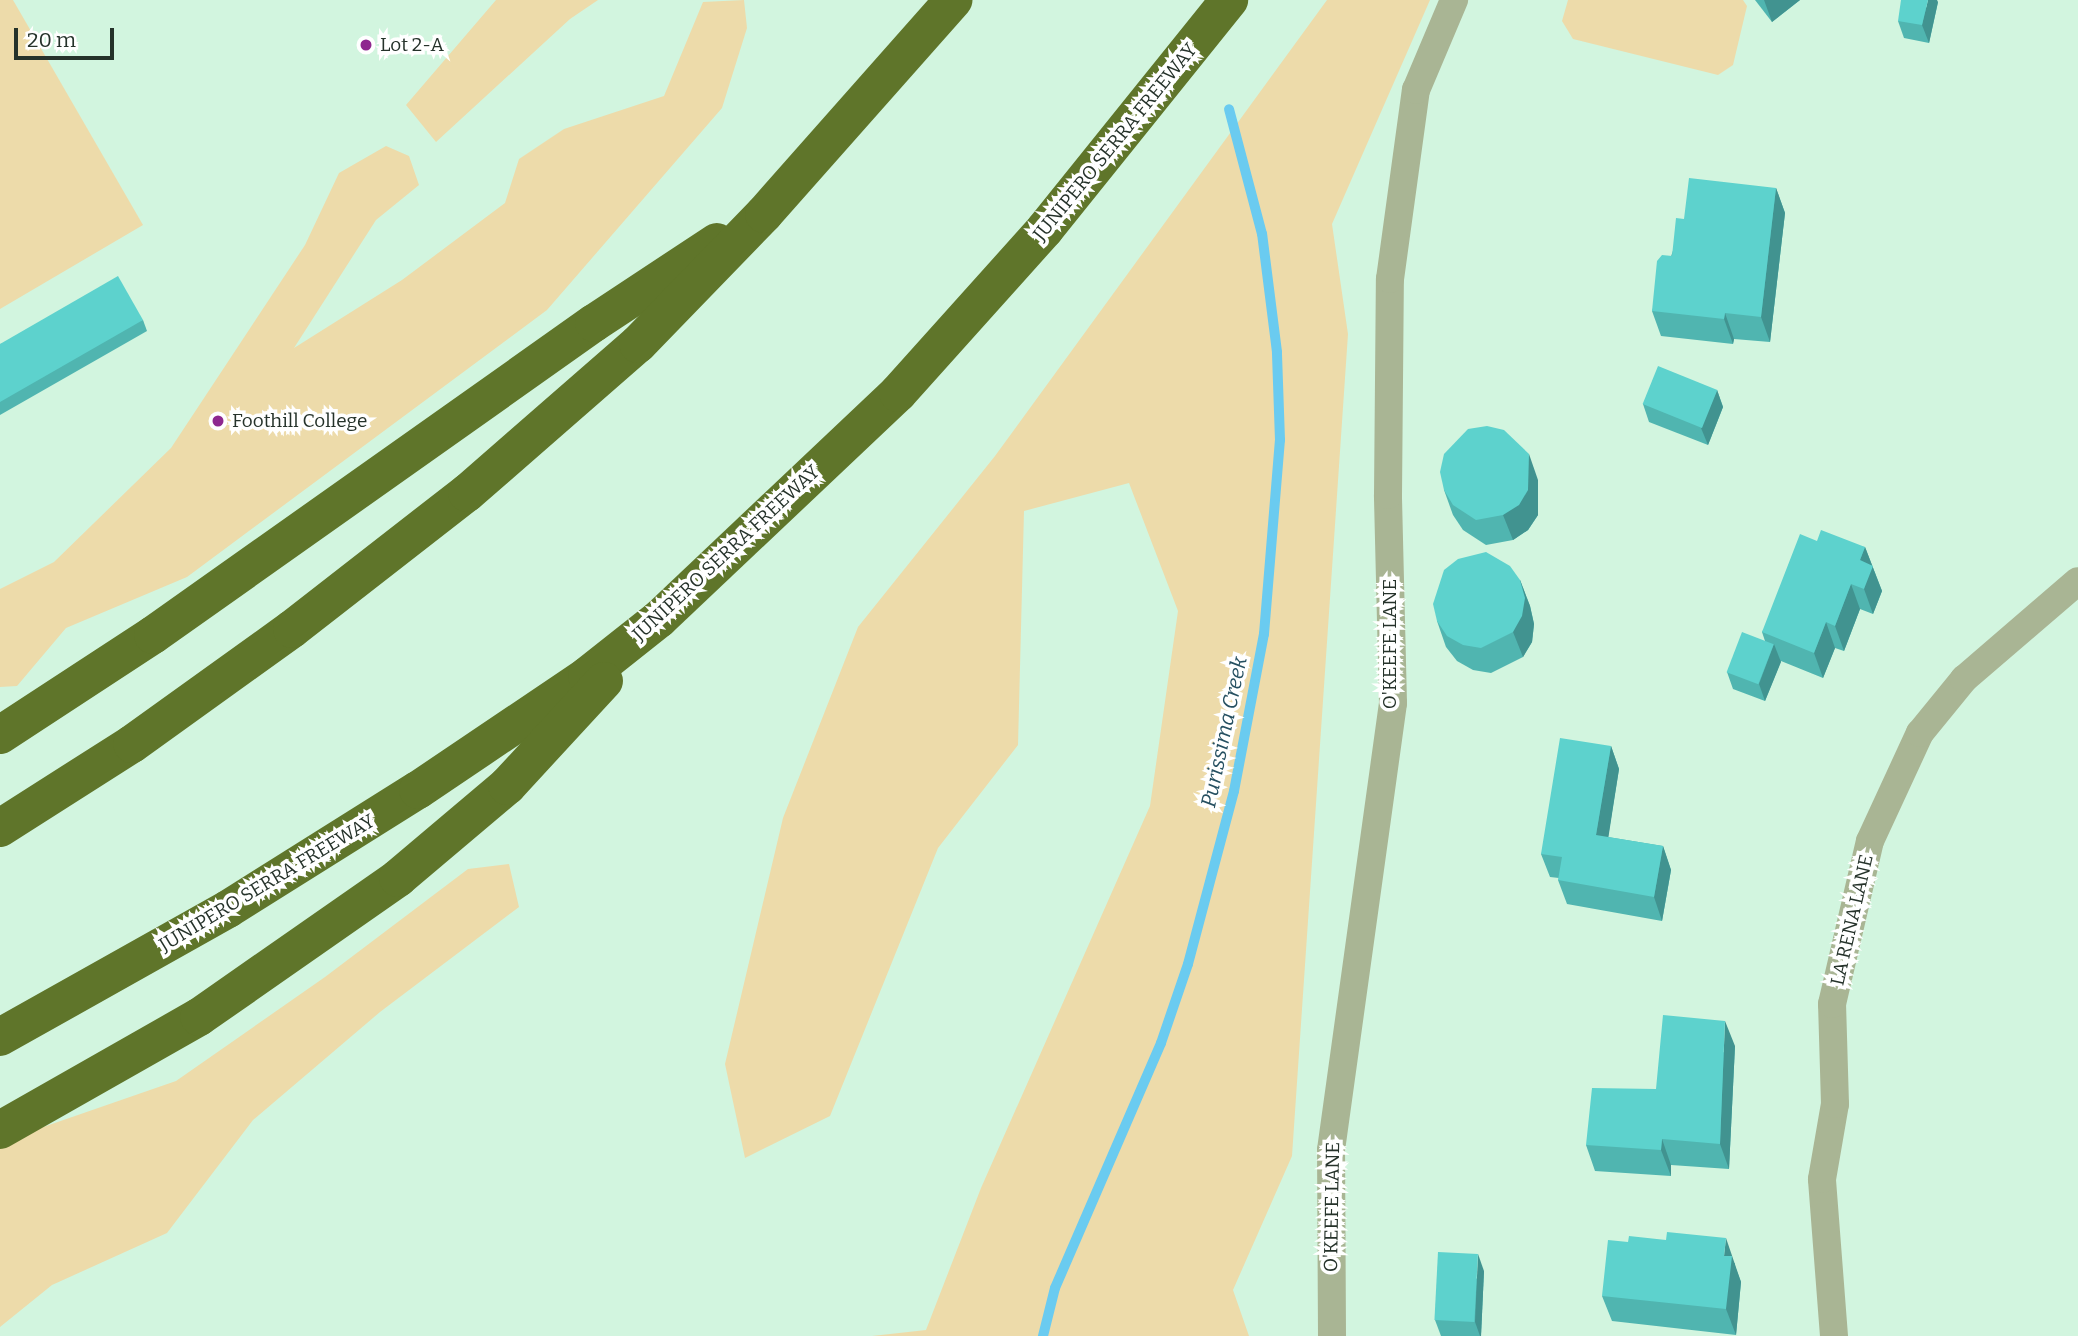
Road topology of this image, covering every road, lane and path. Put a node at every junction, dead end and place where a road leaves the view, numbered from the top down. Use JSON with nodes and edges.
{"nodes":[{"id":1,"x":953,"y":0,"type":"edge"},
{"id":2,"x":1229,"y":0,"type":"edge"},
{"id":3,"x":1454,"y":0,"type":"edge"},
{"id":4,"x":764,"y":214,"type":"junction"},
{"id":5,"x":2078,"y":581,"type":"edge"},
{"id":6,"x":659,"y":618,"type":"junction"},
{"id":7,"x":0,"y":735,"type":"edge"},
{"id":8,"x":0,"y":828,"type":"edge"},
{"id":9,"x":0,"y":1037,"type":"edge"},
{"id":10,"x":4,"y":1128,"type":"edge"},
{"id":11,"x":1332,"y":1336,"type":"edge"},
{"id":12,"x":1834,"y":1336,"type":"edge"}],
"edges":[{"from":1,"to":4,"type":"highway"},
{"from":2,"to":6,"type":"highway","name":"JUNIPERO SERRA FREEWAY"},
{"from":3,"to":11,"type":"street","name":"O'KEEFE LANE"},
{"from":4,"to":7,"type":"highway"},
{"from":4,"to":8,"type":"highway"},
{"from":5,"to":12,"type":"street","name":"LA RENA LANE"},
{"from":6,"to":9,"type":"highway","name":"JUNIPERO SERRA FREEWAY"},
{"from":6,"to":10,"type":"highway"}]}
